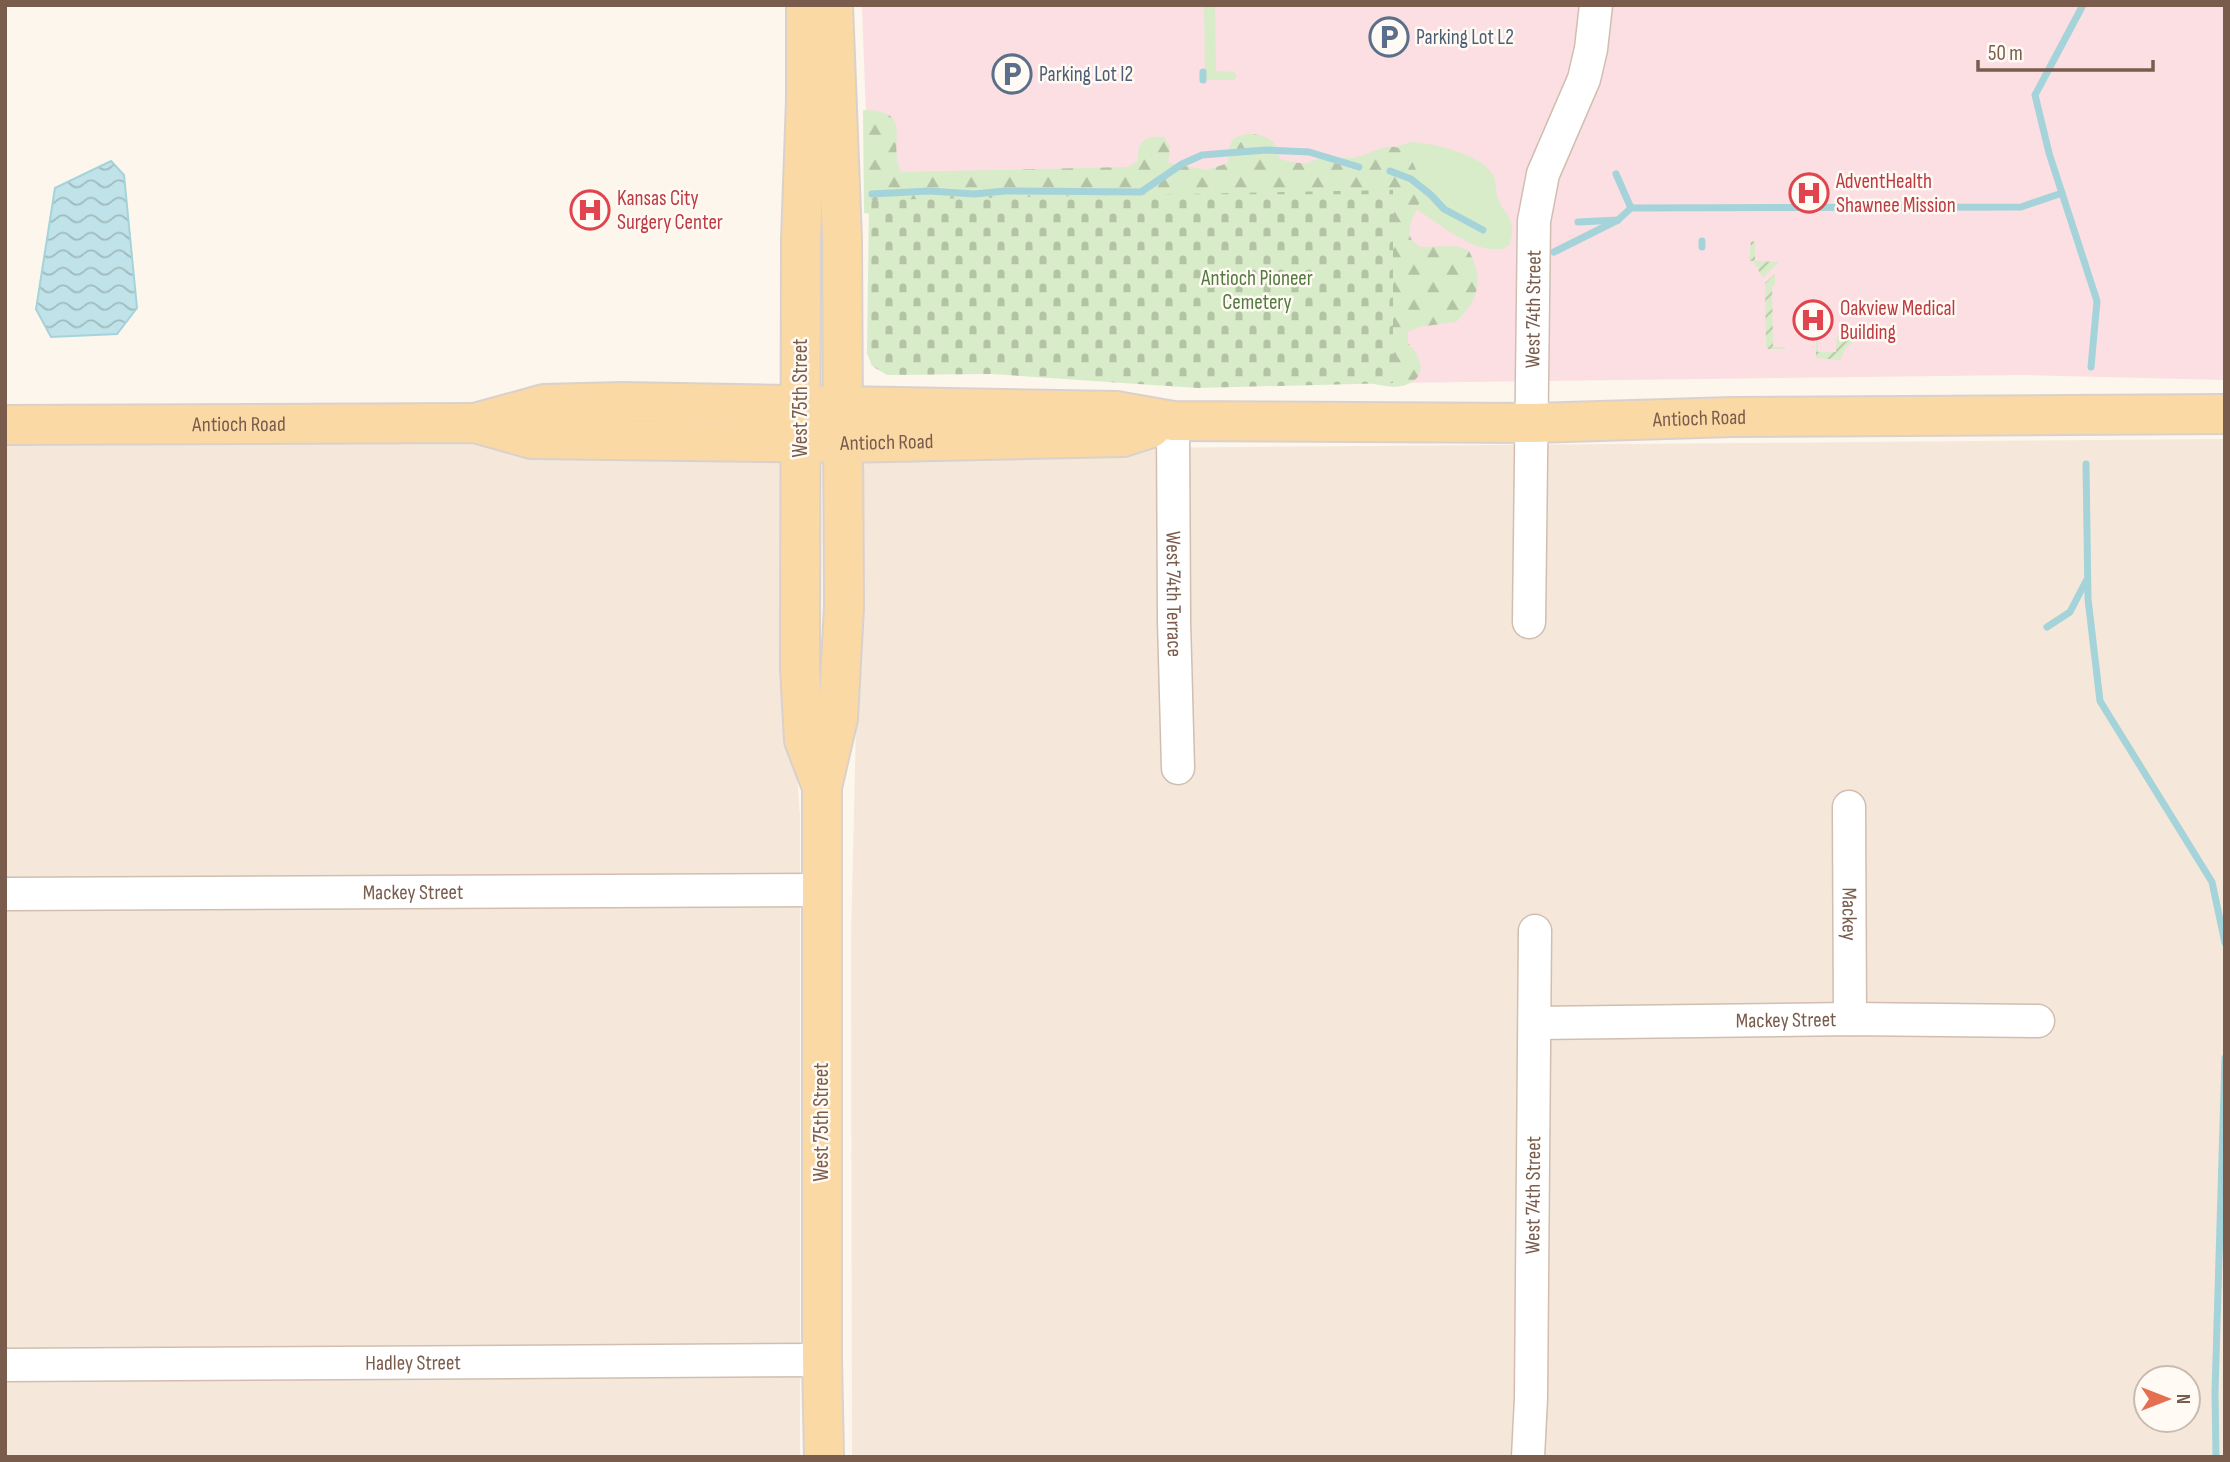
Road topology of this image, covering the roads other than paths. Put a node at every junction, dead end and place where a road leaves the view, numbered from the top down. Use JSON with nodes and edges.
{"nodes":[{"id":1,"x":806,"y":5,"type":"edge"},
{"id":2,"x":833,"y":5,"type":"edge"},
{"id":3,"x":1596,"y":5,"type":"edge"},
{"id":4,"x":800,"y":405,"type":"junction"},
{"id":5,"x":2225,"y":414,"type":"edge"},
{"id":6,"x":1173,"y":421,"type":"junction"},
{"id":7,"x":1533,"y":423,"type":"junction"},
{"id":8,"x":475,"y":424,"type":"junction"},
{"id":9,"x":843,"y":424,"type":"junction"},
{"id":10,"x":5,"y":425,"type":"edge"},
{"id":11,"x":800,"y":443,"type":"junction"},
{"id":12,"x":1530,"y":622,"type":"dead end"},
{"id":13,"x":1178,"y":768,"type":"dead end"},
{"id":14,"x":822,"y":787,"type":"junction"},
{"id":15,"x":1849,"y":807,"type":"dead end"},
{"id":16,"x":821,"y":890,"type":"junction"},
{"id":17,"x":5,"y":894,"type":"edge"},
{"id":18,"x":1535,"y":931,"type":"dead end"},
{"id":19,"x":1850,"y":1019,"type":"junction"},
{"id":20,"x":2038,"y":1021,"type":"dead end"},
{"id":21,"x":1536,"y":1023,"type":"junction"},
{"id":22,"x":822,"y":1360,"type":"junction"},
{"id":23,"x":5,"y":1365,"type":"edge"},
{"id":24,"x":824,"y":1457,"type":"edge"},
{"id":25,"x":1528,"y":1457,"type":"edge"}],
"edges":[{"from":1,"to":4,"type":"main road","name":"West 75th Street"},
{"from":2,"to":9,"type":"main road","name":"West 75th Street"},
{"from":3,"to":7,"type":"street","name":"West 74th Street"},
{"from":4,"to":8,"type":"main road","name":"Antioch Road"},
{"from":4,"to":9,"type":"main road","name":"Antioch Road"},
{"from":4,"to":11,"type":"main road","name":"West 75th Street"},
{"from":5,"to":7,"type":"main road","name":"Antioch Road"},
{"from":6,"to":7,"type":"main road","name":"Antioch Road"},
{"from":6,"to":9,"type":"main road","name":"Antioch Road"},
{"from":6,"to":13,"type":"street","name":"West 74th Terrace"},
{"from":7,"to":12,"type":"street","name":"West 74th Street"},
{"from":8,"to":10,"type":"main road","name":"Antioch Road"},
{"from":8,"to":11,"type":"main road","name":"Antioch Road"},
{"from":9,"to":11,"type":"main road","name":"Antioch Road"},
{"from":9,"to":14,"type":"main road","name":"West 75th Street"},
{"from":11,"to":14,"type":"main road","name":"West 75th Street"},
{"from":14,"to":16,"type":"main road","name":"West 75th Street"},
{"from":15,"to":19,"type":"street","name":"Mackey"},
{"from":16,"to":17,"type":"street","name":"Mackey Street"},
{"from":16,"to":22,"type":"main road","name":"West 75th Street"},
{"from":18,"to":21,"type":"street","name":"West 74th Street"},
{"from":19,"to":20,"type":"street","name":"Mackey Street"},
{"from":19,"to":21,"type":"street","name":"Mackey Street"},
{"from":21,"to":25,"type":"street","name":"West 74th Street"},
{"from":22,"to":23,"type":"street","name":"Hadley Street"},
{"from":22,"to":24,"type":"main road","name":"West 75th Street"}]}
